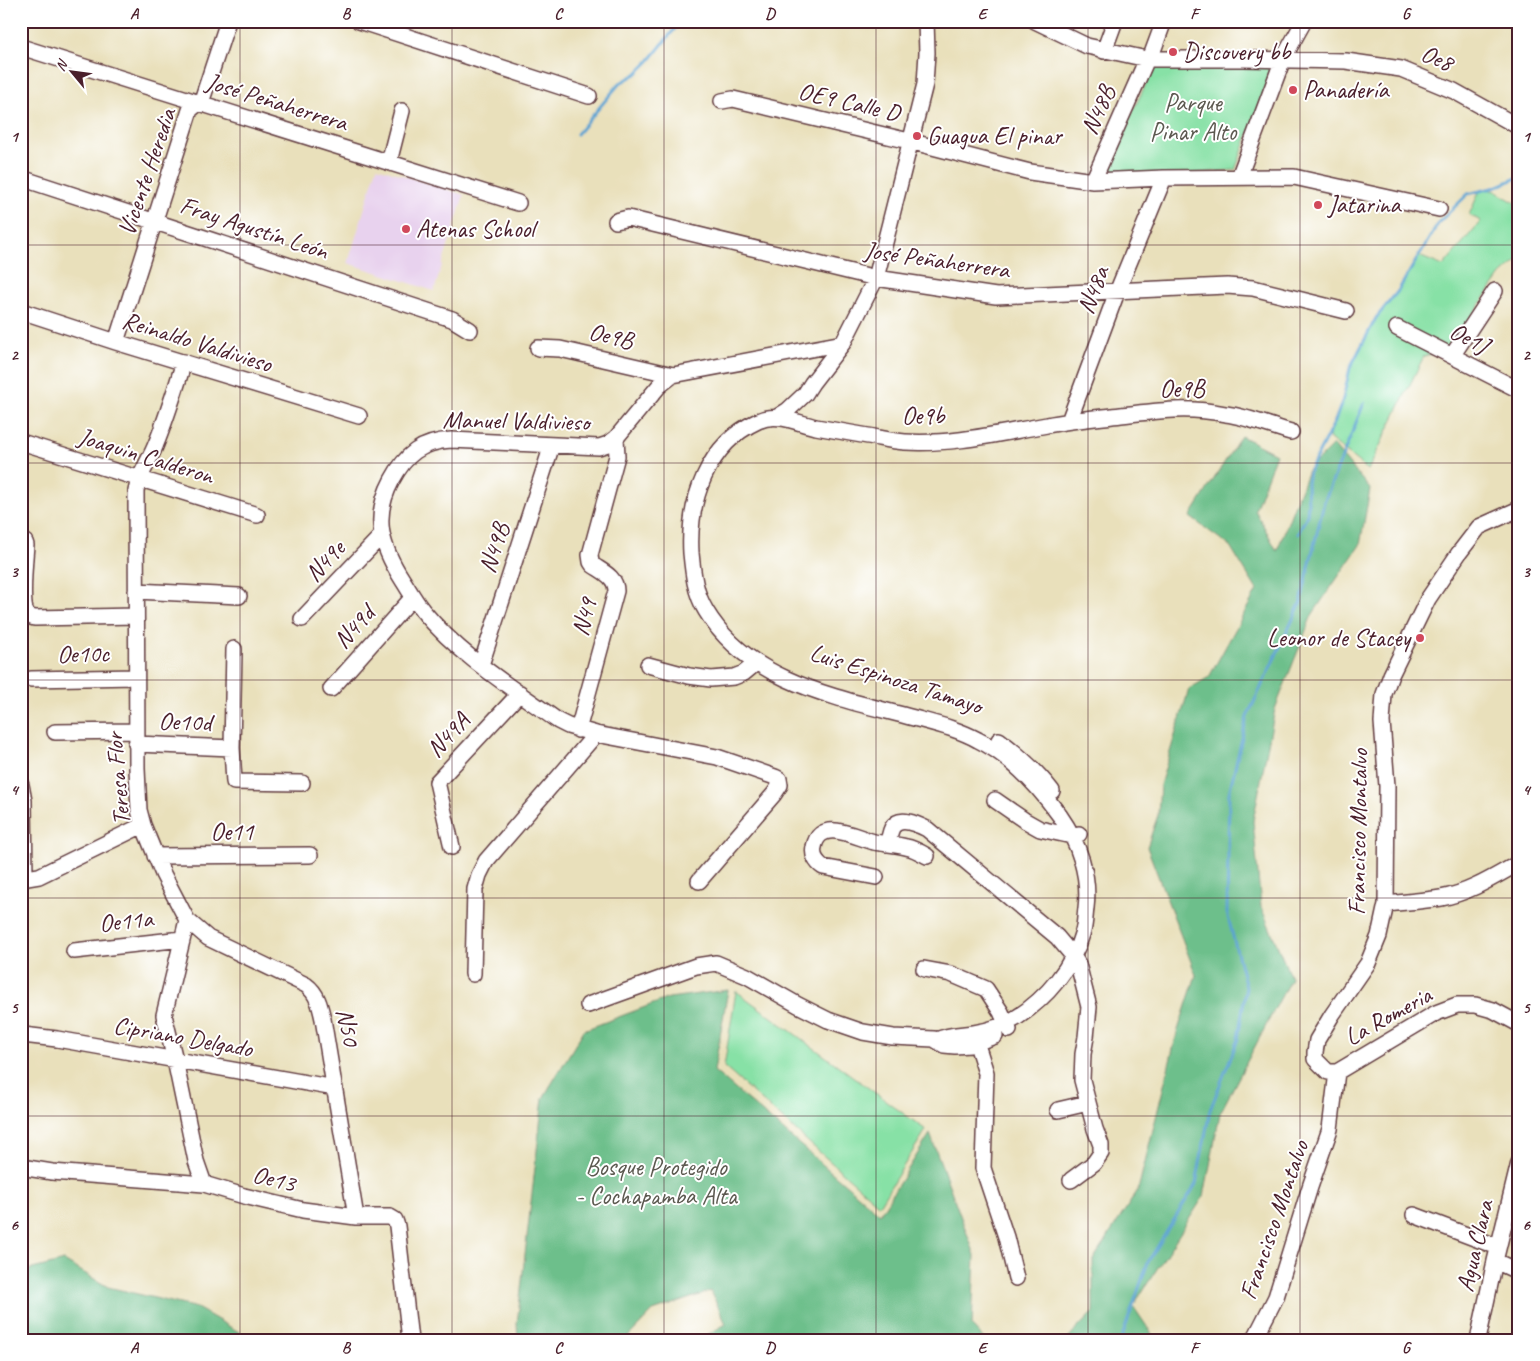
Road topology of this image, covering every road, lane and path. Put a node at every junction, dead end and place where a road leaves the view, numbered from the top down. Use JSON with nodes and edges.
{"nodes":[{"id":1,"x":228,"y":21,"type":"edge"},
{"id":2,"x":359,"y":21,"type":"edge"},
{"id":3,"x":926,"y":21,"type":"edge"},
{"id":4,"x":1035,"y":21,"type":"edge"},
{"id":5,"x":1115,"y":21,"type":"edge"},
{"id":6,"x":1164,"y":21,"type":"edge"},
{"id":7,"x":1304,"y":21,"type":"edge"},
{"id":8,"x":21,"y":47,"type":"edge"},
{"id":9,"x":1104,"y":51,"type":"junction"},
{"id":10,"x":1148,"y":59,"type":"junction"},
{"id":11,"x":1283,"y":60,"type":"junction"},
{"id":12,"x":589,"y":96,"type":"dead end"},
{"id":13,"x":722,"y":101,"type":"dead end"},
{"id":14,"x":201,"y":104,"type":"junction"},
{"id":15,"x":402,"y":110,"type":"dead end"},
{"id":16,"x":1519,"y":126,"type":"edge"},
{"id":17,"x":909,"y":140,"type":"junction"},
{"id":18,"x":389,"y":162,"type":"junction"},
{"id":19,"x":1239,"y":177,"type":"junction"},
{"id":20,"x":21,"y":178,"type":"edge"},
{"id":21,"x":1164,"y":178,"type":"junction"},
{"id":22,"x":1093,"y":181,"type":"junction"},
{"id":23,"x":518,"y":203,"type":"dead end"},
{"id":24,"x":1438,"y":209,"type":"dead end"},
{"id":25,"x":155,"y":220,"type":"junction"},
{"id":26,"x":616,"y":221,"type":"dead end"},
{"id":27,"x":876,"y":278,"type":"junction"},
{"id":28,"x":1495,"y":291,"type":"dead end"},
{"id":29,"x":1117,"y":292,"type":"junction"},
{"id":30,"x":21,"y":310,"type":"edge"},
{"id":31,"x":1346,"y":311,"type":"dead end"},
{"id":32,"x":1397,"y":328,"type":"dead end"},
{"id":33,"x":470,"y":330,"type":"dead end"},
{"id":34,"x":116,"y":342,"type":"junction"},
{"id":35,"x":843,"y":342,"type":"junction"},
{"id":36,"x":538,"y":348,"type":"dead end"},
{"id":37,"x":1452,"y":356,"type":"junction"},
{"id":38,"x":184,"y":362,"type":"junction"},
{"id":39,"x":673,"y":375,"type":"junction"},
{"id":40,"x":1519,"y":390,"type":"edge"},
{"id":41,"x":359,"y":416,"type":"dead end"},
{"id":42,"x":777,"y":417,"type":"junction"},
{"id":43,"x":1069,"y":421,"type":"junction"},
{"id":44,"x":1291,"y":432,"type":"dead end"},
{"id":45,"x":616,"y":438,"type":"junction"},
{"id":46,"x":21,"y":442,"type":"edge"},
{"id":47,"x":552,"y":445,"type":"junction"},
{"id":48,"x":139,"y":478,"type":"junction"},
{"id":49,"x":1519,"y":509,"type":"edge"},
{"id":50,"x":256,"y":515,"type":"dead end"},
{"id":51,"x":382,"y":535,"type":"junction"},
{"id":52,"x":21,"y":540,"type":"edge"},
{"id":53,"x":692,"y":565,"type":"junction"},
{"id":54,"x":136,"y":591,"type":"junction"},
{"id":55,"x":238,"y":596,"type":"dead end"},
{"id":56,"x":413,"y":597,"type":"junction"},
{"id":57,"x":136,"y":616,"type":"junction"},
{"id":58,"x":302,"y":619,"type":"dead end"},
{"id":59,"x":234,"y":649,"type":"dead end"},
{"id":60,"x":756,"y":663,"type":"junction"},
{"id":61,"x":481,"y":665,"type":"junction"},
{"id":62,"x":648,"y":665,"type":"dead end"},
{"id":63,"x":136,"y":677,"type":"junction"},
{"id":64,"x":31,"y":678,"type":"dead end"},
{"id":65,"x":331,"y":689,"type":"dead end"},
{"id":66,"x":520,"y":693,"type":"junction"},
{"id":67,"x":888,"y":706,"type":"junction"},
{"id":68,"x":578,"y":730,"type":"junction"},
{"id":69,"x":55,"y":732,"type":"dead end"},
{"id":70,"x":596,"y":734,"type":"junction"},
{"id":71,"x":136,"y":738,"type":"junction"},
{"id":72,"x":232,"y":748,"type":"junction"},
{"id":73,"x":302,"y":783,"type":"dead end"},
{"id":74,"x":21,"y":785,"type":"edge"},
{"id":75,"x":995,"y":800,"type":"dead end"},
{"id":76,"x":22,"y":801,"type":"edge"},
{"id":77,"x":143,"y":824,"type":"junction"},
{"id":78,"x":1076,"y":835,"type":"junction"},
{"id":79,"x":886,"y":844,"type":"junction"},
{"id":80,"x":452,"y":847,"type":"dead end"},
{"id":81,"x":310,"y":855,"type":"dead end"},
{"id":82,"x":155,"y":856,"type":"junction"},
{"id":83,"x":927,"y":856,"type":"dead end"},
{"id":84,"x":1519,"y":863,"type":"edge"},
{"id":85,"x":876,"y":877,"type":"dead end"},
{"id":86,"x":23,"y":879,"type":"edge"},
{"id":87,"x":699,"y":881,"type":"dead end"},
{"id":88,"x":1386,"y":904,"type":"junction"},
{"id":89,"x":187,"y":920,"type":"junction"},
{"id":90,"x":182,"y":939,"type":"junction"},
{"id":91,"x":74,"y":951,"type":"dead end"},
{"id":92,"x":1075,"y":960,"type":"junction"},
{"id":93,"x":924,"y":969,"type":"dead end"},
{"id":94,"x":473,"y":974,"type":"dead end"},
{"id":95,"x":588,"y":1005,"type":"dead end"},
{"id":96,"x":1519,"y":1024,"type":"edge"},
{"id":97,"x":1007,"y":1027,"type":"junction"},
{"id":98,"x":23,"y":1035,"type":"dead end"},
{"id":99,"x":976,"y":1038,"type":"junction"},
{"id":100,"x":175,"y":1060,"type":"junction"},
{"id":101,"x":1337,"y":1072,"type":"junction"},
{"id":102,"x":335,"y":1088,"type":"junction"},
{"id":103,"x":1088,"y":1103,"type":"junction"},
{"id":104,"x":1058,"y":1110,"type":"dead end"},
{"id":105,"x":1519,"y":1163,"type":"edge"},
{"id":106,"x":21,"y":1167,"type":"edge"},
{"id":107,"x":1071,"y":1180,"type":"dead end"},
{"id":108,"x":204,"y":1184,"type":"junction"},
{"id":109,"x":1414,"y":1215,"type":"dead end"},
{"id":110,"x":356,"y":1217,"type":"junction"},
{"id":111,"x":1496,"y":1254,"type":"junction"},
{"id":112,"x":1519,"y":1272,"type":"edge"},
{"id":113,"x":1016,"y":1278,"type":"dead end"},
{"id":114,"x":410,"y":1340,"type":"edge"},
{"id":115,"x":1254,"y":1340,"type":"edge"},
{"id":116,"x":1478,"y":1340,"type":"edge"}],
"edges":[{"from":1,"to":14,"type":"street","name":"Vicente Heredia"},
{"from":2,"to":12,"type":"street"},
{"from":3,"to":17,"type":"street"},
{"from":4,"to":9,"type":"street","name":"Oe8"},
{"from":5,"to":9,"type":"street"},
{"from":6,"to":10,"type":"street","name":"N48B"},
{"from":7,"to":11,"type":"street"},
{"from":8,"to":14,"type":"street","name":"José Peñaherrera"},
{"from":9,"to":10,"type":"street","name":"Oe8"},
{"from":10,"to":11,"type":"street","name":"Oe8"},
{"from":10,"to":22,"type":"street","name":"N48B"},
{"from":11,"to":16,"type":"street","name":"Oe8"},
{"from":11,"to":19,"type":"street"},
{"from":13,"to":17,"type":"street","name":"OE9 Calle D"},
{"from":14,"to":18,"type":"street","name":"José Peñaherrera"},
{"from":14,"to":25,"type":"street","name":"Vicente Heredia"},
{"from":15,"to":18,"type":"street"},
{"from":17,"to":22,"type":"street","name":"OE9 Calle D"},
{"from":17,"to":27,"type":"street"},
{"from":18,"to":23,"type":"street","name":"José Peñaherrera"},
{"from":19,"to":21,"type":"street","name":"OE9 Calle D"},
{"from":19,"to":24,"type":"street","name":"OE9 Calle D"},
{"from":20,"to":25,"type":"street","name":"Fray Agustín León"},
{"from":21,"to":22,"type":"street","name":"OE9 Calle D"},
{"from":21,"to":29,"type":"street","name":"N48a"},
{"from":25,"to":33,"type":"street","name":"Fray Agustín León"},
{"from":25,"to":34,"type":"street","name":"Vicente Heredia"},
{"from":26,"to":27,"type":"street","name":"José Peñaherrera"},
{"from":27,"to":29,"type":"street","name":"José Peñaherrera"},
{"from":27,"to":35,"type":"street"},
{"from":28,"to":37,"type":"street"},
{"from":29,"to":31,"type":"street","name":"José Peñaherrera"},
{"from":29,"to":43,"type":"street","name":"N48a"},
{"from":30,"to":34,"type":"street","name":"Reinaldo Valdivieso"},
{"from":32,"to":37,"type":"street","name":"Oe1J"},
{"from":34,"to":38,"type":"street","name":"Reinaldo Valdivieso"},
{"from":35,"to":39,"type":"street"},
{"from":35,"to":42,"type":"street"},
{"from":36,"to":39,"type":"street","name":"Oe9B"},
{"from":37,"to":40,"type":"street","name":"Oe1J"},
{"from":38,"to":41,"type":"street","name":"Reinaldo Valdivieso"},
{"from":38,"to":48,"type":"street","name":"Teresa Flor"},
{"from":39,"to":45,"type":"street","name":"Manuel Valdivieso"},
{"from":42,"to":43,"type":"street","name":"Oe9b"},
{"from":42,"to":53,"type":"street","name":"Luis Espinoza Tamayo"},
{"from":43,"to":44,"type":"street","name":"Oe9B"},
{"from":45,"to":47,"type":"street","name":"Manuel Valdivieso"},
{"from":45,"to":68,"type":"street","name":"N49"},
{"from":46,"to":48,"type":"street","name":"Joaquin Calderon"},
{"from":47,"to":51,"type":"street","name":"Manuel Valdivieso"},
{"from":47,"to":61,"type":"street","name":"N49B"},
{"from":48,"to":50,"type":"street","name":"Joaquin Calderon"},
{"from":48,"to":54,"type":"street","name":"Teresa Flor"},
{"from":49,"to":88,"type":"street","name":"Francisco Montalvo"},
{"from":51,"to":56,"type":"street","name":"Manuel Valdivieso"},
{"from":51,"to":58,"type":"street","name":"N49e"},
{"from":52,"to":57,"type":"street"},
{"from":53,"to":60,"type":"street","name":"Luis Espinoza Tamayo"},
{"from":53,"to":67,"type":"street","name":"Luis Espinoza Tamayo"},
{"from":54,"to":55,"type":"street"},
{"from":54,"to":57,"type":"street","name":"Teresa Flor"},
{"from":56,"to":61,"type":"street","name":"Manuel Valdivieso"},
{"from":56,"to":65,"type":"street","name":"N49d"},
{"from":57,"to":63,"type":"street","name":"Teresa Flor"},
{"from":59,"to":72,"type":"street"},
{"from":60,"to":62,"type":"street"},
{"from":60,"to":67,"type":"street","name":"Luis Espinoza Tamayo"},
{"from":61,"to":66,"type":"street","name":"Manuel Valdivieso"},
{"from":63,"to":64,"type":"street","name":"Oe10c"},
{"from":63,"to":71,"type":"street","name":"Teresa Flor"},
{"from":66,"to":68,"type":"street","name":"Manuel Valdivieso"},
{"from":66,"to":80,"type":"street","name":"N49A"},
{"from":67,"to":78,"type":"street","name":"Luis Espinoza Tamayo"},
{"from":68,"to":70,"type":"street","name":"Manuel Valdivieso"},
{"from":69,"to":71,"type":"street","name":"Oe10d"},
{"from":70,"to":87,"type":"street","name":"Manuel Valdivieso"},
{"from":70,"to":94,"type":"street"},
{"from":71,"to":72,"type":"street","name":"Oe10d"},
{"from":71,"to":77,"type":"street","name":"Teresa Flor"},
{"from":72,"to":73,"type":"street"},
{"from":74,"to":76,"type":"street"},
{"from":75,"to":78,"type":"street"},
{"from":76,"to":86,"type":"street"},
{"from":77,"to":82,"type":"street","name":"Teresa Flor"},
{"from":77,"to":86,"type":"street"},
{"from":78,"to":92,"type":"street","name":"Luis Espinoza Tamayo"},
{"from":79,"to":83,"type":"street"},
{"from":79,"to":85,"type":"street"},
{"from":79,"to":92,"type":"street"},
{"from":81,"to":82,"type":"street","name":"Oe11"},
{"from":82,"to":89,"type":"street","name":"Teresa Flor"},
{"from":84,"to":88,"type":"street"},
{"from":88,"to":101,"type":"street","name":"Francisco Montalvo"},
{"from":89,"to":90,"type":"street"},
{"from":89,"to":102,"type":"street","name":"N50"},
{"from":90,"to":91,"type":"street","name":"Oe11a"},
{"from":90,"to":100,"type":"street"},
{"from":92,"to":97,"type":"street","name":"Luis Espinoza Tamayo"},
{"from":92,"to":103,"type":"street"},
{"from":93,"to":97,"type":"street"},
{"from":95,"to":99,"type":"street","name":"Luis Espinoza Tamayo"},
{"from":96,"to":101,"type":"street","name":"La Romeria"},
{"from":97,"to":99,"type":"street","name":"Luis Espinoza Tamayo"},
{"from":98,"to":100,"type":"street","name":"Cipriano Delgado"},
{"from":99,"to":113,"type":"street"},
{"from":100,"to":102,"type":"street","name":"Cipriano Delgado"},
{"from":100,"to":108,"type":"street"},
{"from":101,"to":115,"type":"street","name":"Francisco Montalvo"},
{"from":102,"to":110,"type":"street","name":"N50"},
{"from":103,"to":104,"type":"street"},
{"from":103,"to":107,"type":"street"},
{"from":105,"to":111,"type":"street","name":"Agua Clara"},
{"from":106,"to":108,"type":"street","name":"Oe13"},
{"from":108,"to":110,"type":"street","name":"Oe13"},
{"from":109,"to":111,"type":"street"},
{"from":110,"to":114,"type":"street","name":"Oe13"},
{"from":111,"to":112,"type":"street"},
{"from":111,"to":116,"type":"street","name":"Agua Clara"}]}
